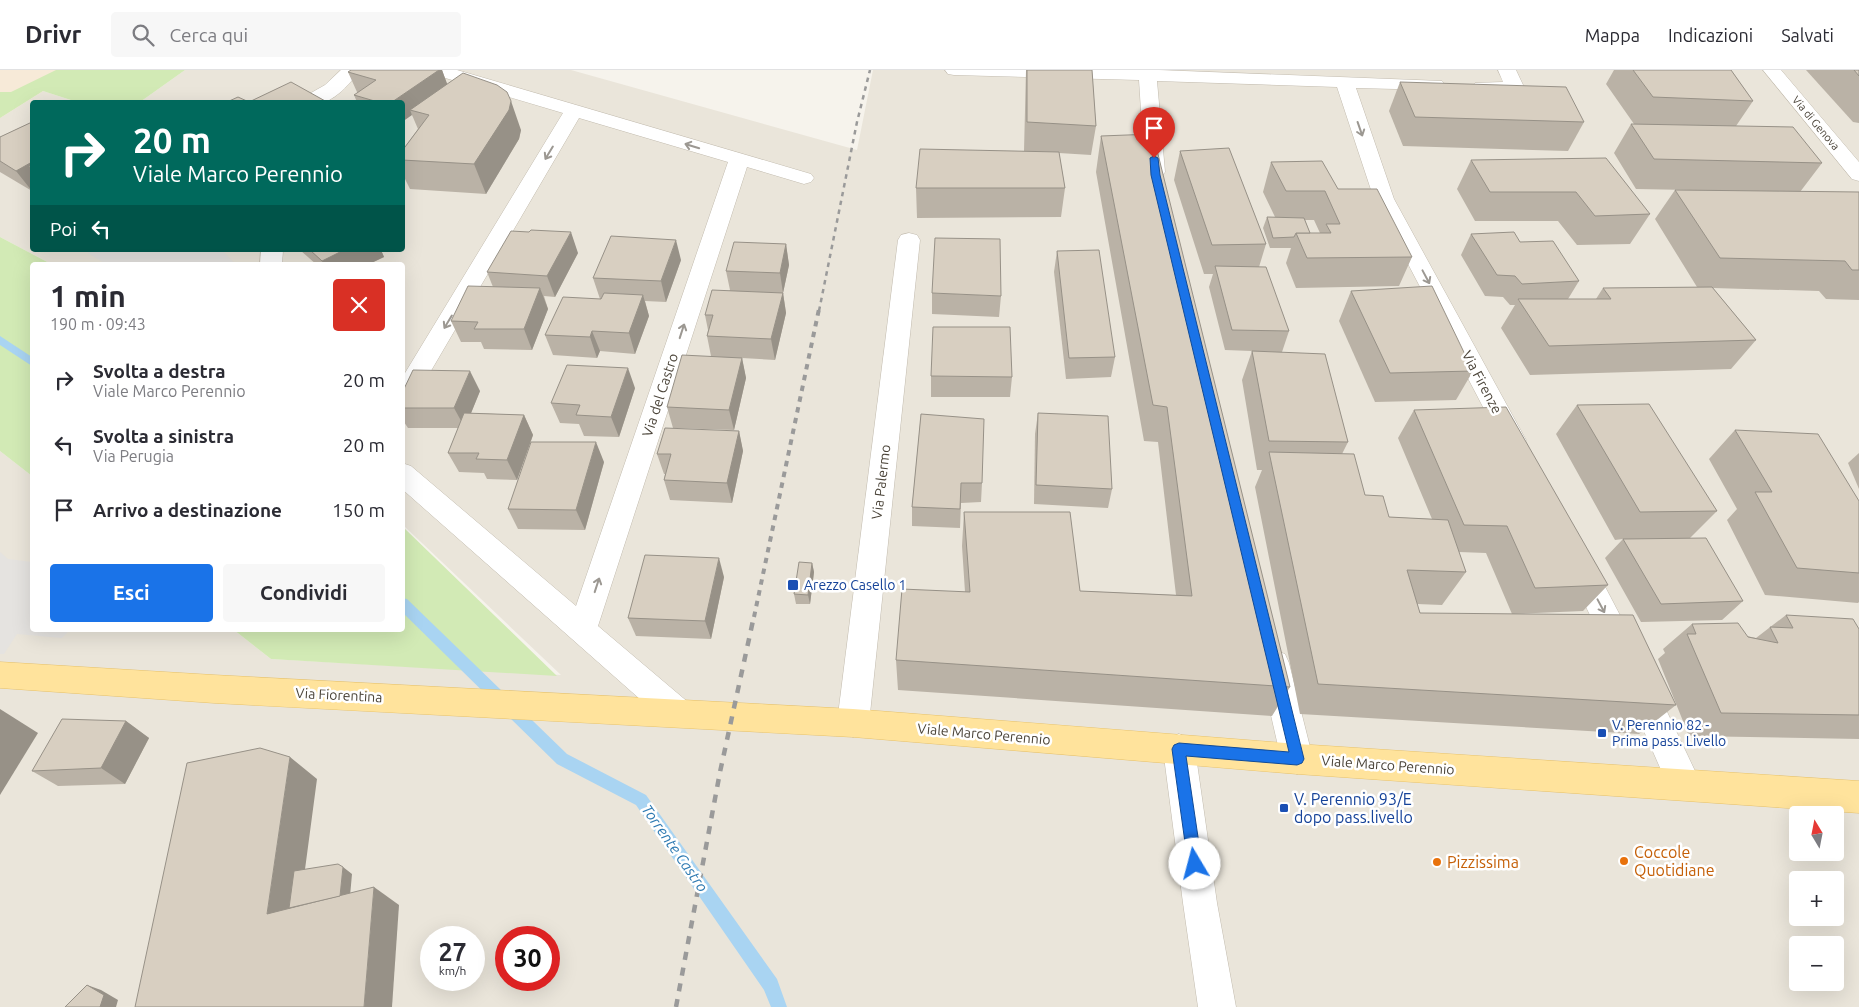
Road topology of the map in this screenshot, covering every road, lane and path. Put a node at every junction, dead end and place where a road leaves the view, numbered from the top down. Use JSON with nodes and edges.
{"nodes":[{"id":1,"x":351,"y":70,"type":"edge"},
{"id":2,"x":438,"y":70,"type":"edge"},
{"id":3,"x":954,"y":70,"type":"edge"},
{"id":4,"x":1507,"y":70,"type":"edge"},
{"id":5,"x":1772,"y":70,"type":"edge"},
{"id":6,"x":1148,"y":75,"type":"junction"},
{"id":7,"x":1345,"y":83,"type":"junction"},
{"id":8,"x":1449,"y":86,"type":"edge"},
{"id":9,"x":1468,"y":86,"type":"edge"},
{"id":10,"x":318,"y":100,"type":"edge"},
{"id":11,"x":574,"y":111,"type":"junction"},
{"id":12,"x":739,"y":160,"type":"junction"},
{"id":13,"x":1859,"y":175,"type":"edge"},
{"id":14,"x":804,"y":178,"type":"dead end"},
{"id":15,"x":1160,"y":194,"type":"edge"},
{"id":16,"x":909,"y":240,"type":"dead end"},
{"id":17,"x":405,"y":394,"type":"edge"},
{"id":18,"x":1523,"y":458,"type":"edge"},
{"id":19,"x":405,"y":476,"type":"edge"},
{"id":20,"x":1569,"y":545,"type":"edge"},
{"id":21,"x":582,"y":631,"type":"junction"},
{"id":22,"x":1269,"y":644,"type":"edge"},
{"id":23,"x":0,"y":675,"type":"edge"},
{"id":24,"x":678,"y":712,"type":"junction"},
{"id":25,"x":853,"y":723,"type":"junction"},
{"id":26,"x":1179,"y":749,"type":"junction"},
{"id":27,"x":1297,"y":759,"type":"junction"},
{"id":28,"x":1684,"y":784,"type":"junction"},
{"id":29,"x":1859,"y":797,"type":"edge"},
{"id":30,"x":1217,"y":1007,"type":"edge"}],
"edges":[{"from":1,"to":10,"type":"street"},
{"from":2,"to":11,"type":"street"},
{"from":3,"to":6,"type":"street"},
{"from":4,"to":9,"type":"street"},
{"from":5,"to":13,"type":"street","name":"Via di Genova"},
{"from":6,"to":7,"type":"street"},
{"from":6,"to":15,"type":"street"},
{"from":7,"to":8,"type":"street"},
{"from":7,"to":18,"type":"street","name":"Via Firenze","one_way":true},
{"from":12,"to":11,"type":"street","one_way":true},
{"from":11,"to":17,"type":"street","one_way":true},
{"from":12,"to":14,"type":"street"},
{"from":21,"to":12,"type":"street","name":"Via del Castro","one_way":true},
{"from":16,"to":25,"type":"street","name":"Via Palermo"},
{"from":19,"to":21,"type":"street"},
{"from":20,"to":28,"type":"street","one_way":true},
{"from":21,"to":24,"type":"street"},
{"from":22,"to":27,"type":"street"},
{"from":23,"to":24,"type":"main road","name":"Via Fiorentina"},
{"from":24,"to":25,"type":"main road","name":"Viale Marco Perennio"},
{"from":25,"to":26,"type":"main road","name":"Viale Marco Perennio"},
{"from":26,"to":27,"type":"main road","name":"Viale Marco Perennio"},
{"from":26,"to":30,"type":"street"},
{"from":27,"to":28,"type":"main road","name":"Viale Marco Perennio"},
{"from":28,"to":29,"type":"main road","name":"Viale Marco Perennio"}]}
